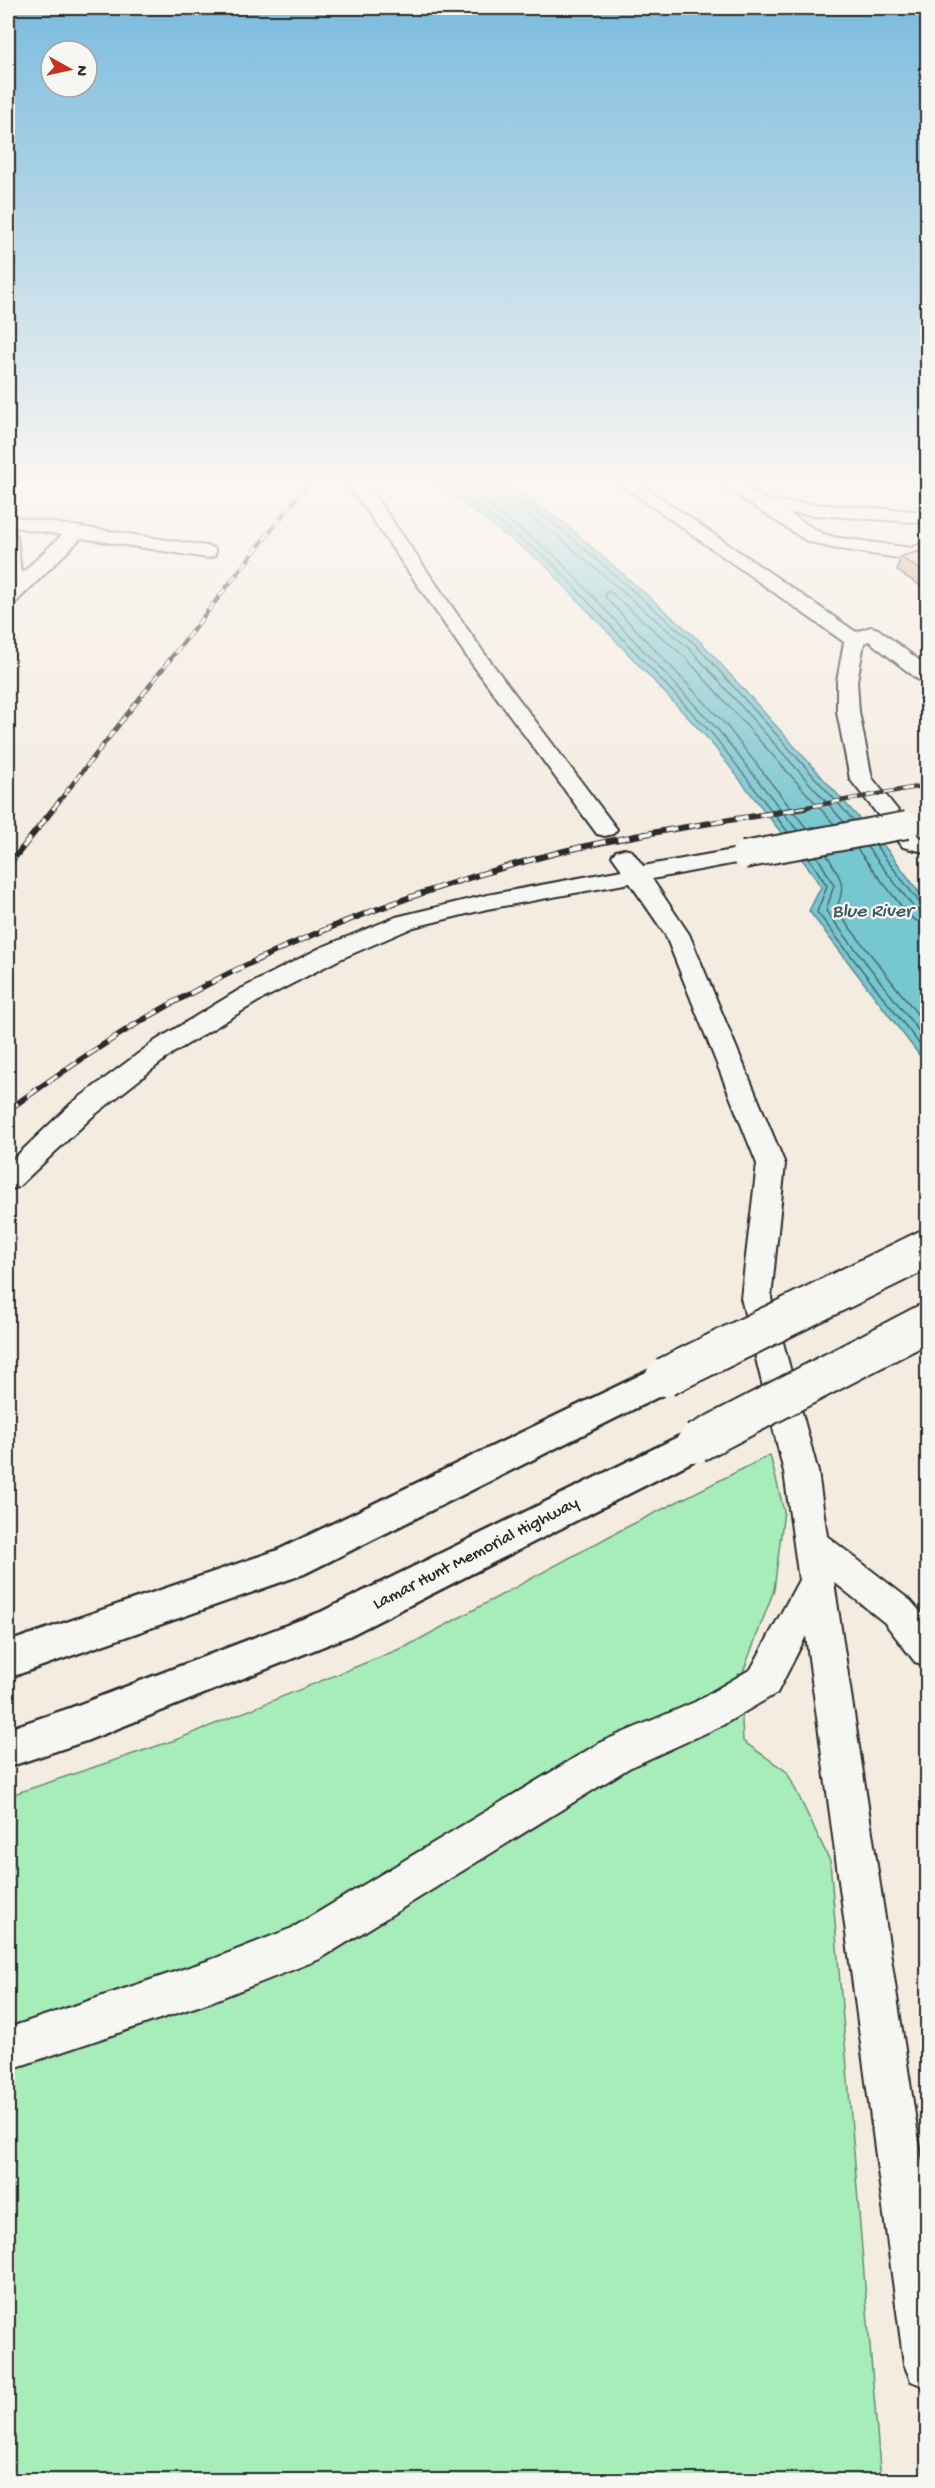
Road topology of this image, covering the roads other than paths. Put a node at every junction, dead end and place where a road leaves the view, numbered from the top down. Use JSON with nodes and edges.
{"nodes":[{"id":1,"x":437,"y":599,"type":"edge"},
{"id":2,"x":811,"y":599,"type":"edge"},
{"id":3,"x":860,"y":630,"type":"junction"},
{"id":4,"x":927,"y":678,"type":"edge"},
{"id":5,"x":917,"y":823,"type":"edge"},
{"id":6,"x":927,"y":846,"type":"edge"},
{"id":7,"x":621,"y":853,"type":"junction"},
{"id":8,"x":8,"y":1180,"type":"edge"},
{"id":9,"x":927,"y":1248,"type":"edge"},
{"id":10,"x":927,"y":1322,"type":"edge"},
{"id":11,"x":814,"y":1562,"type":"junction"},
{"id":12,"x":927,"y":1650,"type":"edge"},
{"id":13,"x":8,"y":1660,"type":"edge"},
{"id":14,"x":8,"y":1748,"type":"edge"},
{"id":15,"x":8,"y":2049,"type":"edge"},
{"id":16,"x":927,"y":2364,"type":"edge"}],
"edges":[{"from":1,"to":7,"type":"street"},
{"from":2,"to":3,"type":"street"},
{"from":3,"to":4,"type":"street"},
{"from":3,"to":6,"type":"street"},
{"from":5,"to":7,"type":"street","bridge":true},
{"from":7,"to":8,"type":"street"},
{"from":7,"to":11,"type":"street"},
{"from":9,"to":13,"type":"highway","bridge":true},
{"from":10,"to":14,"type":"highway","name":"Lamar Hunt Memorial Highway","bridge":true},
{"from":11,"to":12,"type":"street"},
{"from":11,"to":15,"type":"street"},
{"from":11,"to":16,"type":"street"}]}
